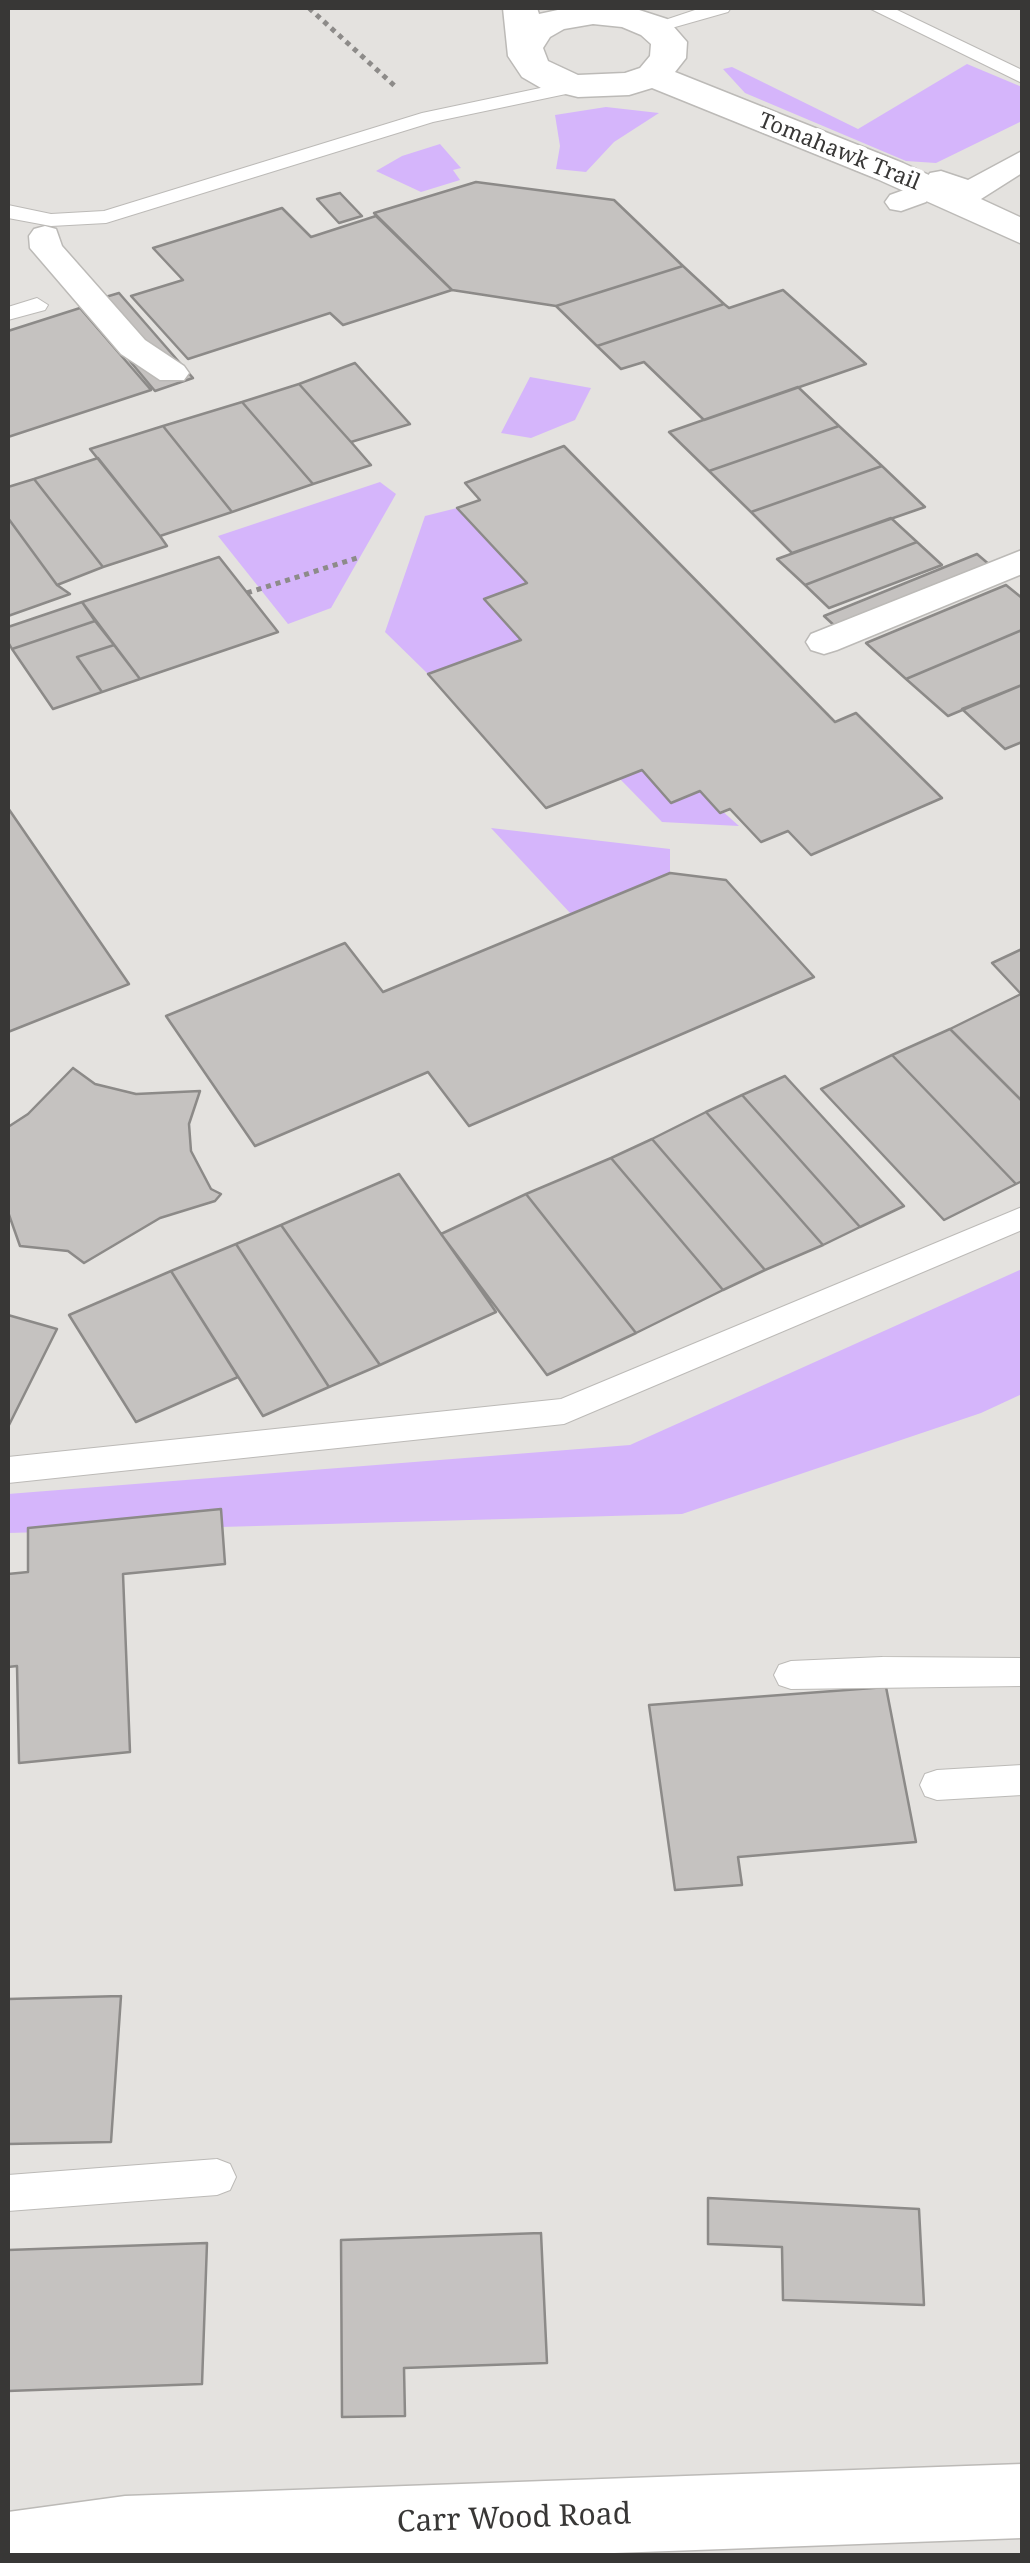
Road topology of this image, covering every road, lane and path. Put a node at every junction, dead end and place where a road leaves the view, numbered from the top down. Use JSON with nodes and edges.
{"nodes":[{"id":1,"x":309,"y":8,"type":"edge"},
{"id":2,"x":520,"y":8,"type":"edge"},
{"id":3,"x":721,"y":8,"type":"edge"},
{"id":4,"x":878,"y":8,"type":"edge"},
{"id":5,"x":581,"y":10,"type":"edge"},
{"id":6,"x":654,"y":28,"type":"junction"},
{"id":7,"x":525,"y":48,"type":"junction"},
{"id":8,"x":1019,"y":71,"type":"edge"},
{"id":9,"x":653,"y":76,"type":"junction"},
{"id":10,"x":578,"y":86,"type":"junction"},
{"id":11,"x":429,"y":117,"type":"junction"},
{"id":12,"x":1022,"y":160,"type":"edge"},
{"id":13,"x":919,"y":192,"type":"dead end"},
{"id":14,"x":8,"y":211,"type":"edge"},
{"id":15,"x":1022,"y":232,"type":"edge"},
{"id":16,"x":45,"y":236,"type":"dead end"},
{"id":17,"x":37,"y":305,"type":"dead end"},
{"id":18,"x":8,"y":314,"type":"edge"},
{"id":19,"x":172,"y":373,"type":"dead end"},
{"id":20,"x":360,"y":557,"type":"dead end"},
{"id":21,"x":1022,"y":561,"type":"edge"},
{"id":22,"x":248,"y":593,"type":"dead end"},
{"id":23,"x":824,"y":642,"type":"dead end"},
{"id":24,"x":1022,"y":1218,"type":"edge"},
{"id":25,"x":8,"y":1470,"type":"edge"},
{"id":26,"x":1022,"y":1672,"type":"edge"},
{"id":27,"x":791,"y":1675,"type":"dead end"},
{"id":28,"x":1022,"y":1780,"type":"edge"},
{"id":29,"x":937,"y":1785,"type":"dead end"},
{"id":30,"x":217,"y":2177,"type":"dead end"},
{"id":31,"x":8,"y":2193,"type":"edge"},
{"id":32,"x":1022,"y":2501,"type":"edge"},
{"id":33,"x":8,"y":2549,"type":"edge"}],
"edges":[{"from":1,"to":11,"type":"path"},
{"from":2,"to":7,"type":"street"},
{"from":3,"to":6,"type":"lane"},
{"from":4,"to":8,"type":"lane"},
{"from":5,"to":6,"type":"street"},
{"from":5,"to":7,"type":"street"},
{"from":6,"to":9,"type":"street"},
{"from":7,"to":10,"type":"street"},
{"from":9,"to":10,"type":"street"},
{"from":9,"to":15,"type":"street","name":"Tomahawk Trail"},
{"from":10,"to":11,"type":"lane"},
{"from":11,"to":14,"type":"lane"},
{"from":12,"to":13,"type":"street"},
{"from":16,"to":19,"type":"street"},
{"from":17,"to":18,"type":"lane"},
{"from":20,"to":22,"type":"path"},
{"from":21,"to":23,"type":"street"},
{"from":24,"to":25,"type":"lane"},
{"from":26,"to":27,"type":"lane"},
{"from":28,"to":29,"type":"lane"},
{"from":30,"to":31,"type":"lane"},
{"from":32,"to":33,"type":"street","name":"Carr Wood Road"}]}
